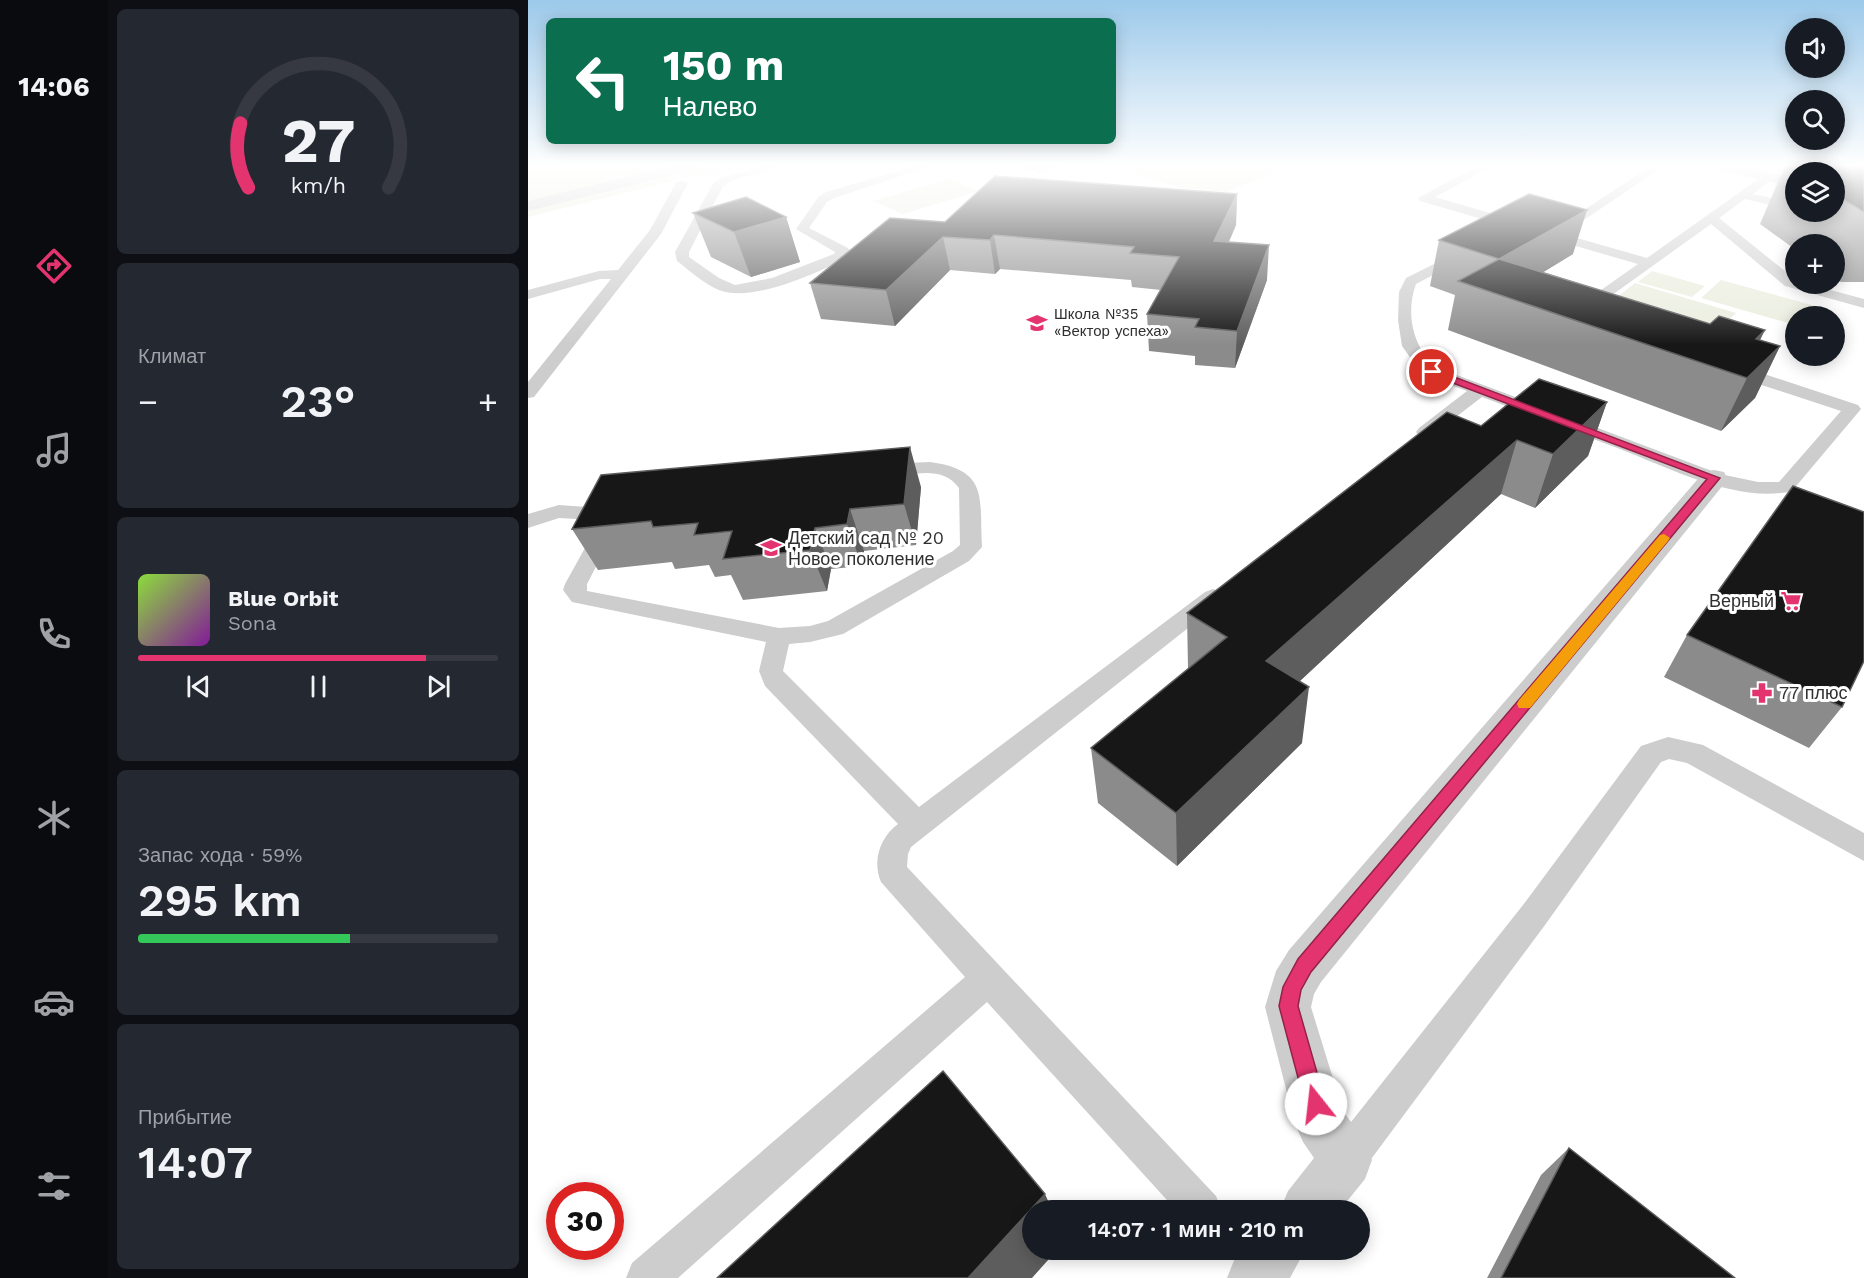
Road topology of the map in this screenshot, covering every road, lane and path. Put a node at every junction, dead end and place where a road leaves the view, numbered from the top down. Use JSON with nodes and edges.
{"nodes":[{"id":1,"x":659,"y":226,"type":"edge"},
{"id":2,"x":696,"y":226,"type":"edge"},
{"id":3,"x":804,"y":226,"type":"edge"},
{"id":4,"x":1514,"y":226,"type":"joint"},
{"id":5,"x":1567,"y":226,"type":"edge"},
{"id":6,"x":1700,"y":226,"type":"edge"},
{"id":7,"x":1720,"y":226,"type":"edge"},
{"id":8,"x":1552,"y":236,"type":"junction"},
{"id":9,"x":1493,"y":237,"type":"edge"},
{"id":10,"x":1473,"y":248,"type":"edge"},
{"id":11,"x":1649,"y":263,"type":"junction"},
{"id":12,"x":624,"y":274,"type":"junction"},
{"id":13,"x":528,"y":295,"type":"edge"},
{"id":14,"x":1864,"y":304,"type":"edge"},
{"id":15,"x":1588,"y":323,"type":"edge"},
{"id":16,"x":1720,"y":366,"type":"edge"},
{"id":17,"x":1480,"y":390,"type":"junction"},
{"id":18,"x":528,"y":393,"type":"edge"},
{"id":19,"x":1864,"y":394,"type":"edge"},
{"id":20,"x":1852,"y":409,"type":"junction"},
{"id":21,"x":1402,"y":450,"type":"edge"},
{"id":22,"x":856,"y":472,"type":"edge"},
{"id":23,"x":1714,"y":478,"type":"junction"},
{"id":24,"x":630,"y":498,"type":"edge"},
{"id":25,"x":613,"y":515,"type":"junction"},
{"id":26,"x":528,"y":522,"type":"edge"},
{"id":27,"x":1235,"y":580,"type":"edge"},
{"id":28,"x":780,"y":636,"type":"junction"},
{"id":29,"x":918,"y":825,"type":"junction"},
{"id":30,"x":1864,"y":848,"type":"edge"},
{"id":31,"x":988,"y":978,"type":"junction"},
{"id":32,"x":1346,"y":1160,"type":"junction"},
{"id":33,"x":1193,"y":1200,"type":"edge"},
{"id":34,"x":1315,"y":1200,"type":"edge"},
{"id":35,"x":648,"y":1278,"type":"edge"}],
"edges":[{"from":1,"to":12,"type":"lane"},
{"from":2,"to":3,"type":"lane"},
{"from":4,"to":8,"type":"lane"},
{"from":4,"to":9,"type":"lane"},
{"from":5,"to":8,"type":"lane"},
{"from":6,"to":11,"type":"lane"},
{"from":7,"to":14,"type":"lane"},
{"from":8,"to":11,"type":"lane"},
{"from":10,"to":17,"type":"lane"},
{"from":11,"to":15,"type":"lane"},
{"from":12,"to":13,"type":"lane"},
{"from":12,"to":18,"type":"lane"},
{"from":16,"to":20,"type":"lane"},
{"from":17,"to":21,"type":"lane"},
{"from":17,"to":23,"type":"lane"},
{"from":19,"to":20,"type":"lane"},
{"from":20,"to":23,"type":"lane"},
{"from":22,"to":28,"type":"lane"},
{"from":23,"to":32,"type":"street"},
{"from":24,"to":25,"type":"lane"},
{"from":25,"to":26,"type":"lane"},
{"from":25,"to":28,"type":"lane"},
{"from":27,"to":29,"type":"lane"},
{"from":28,"to":29,"type":"lane"},
{"from":29,"to":31,"type":"lane"},
{"from":30,"to":32,"type":"lane"},
{"from":31,"to":33,"type":"lane"},
{"from":31,"to":35,"type":"lane"},
{"from":32,"to":34,"type":"street"}]}
